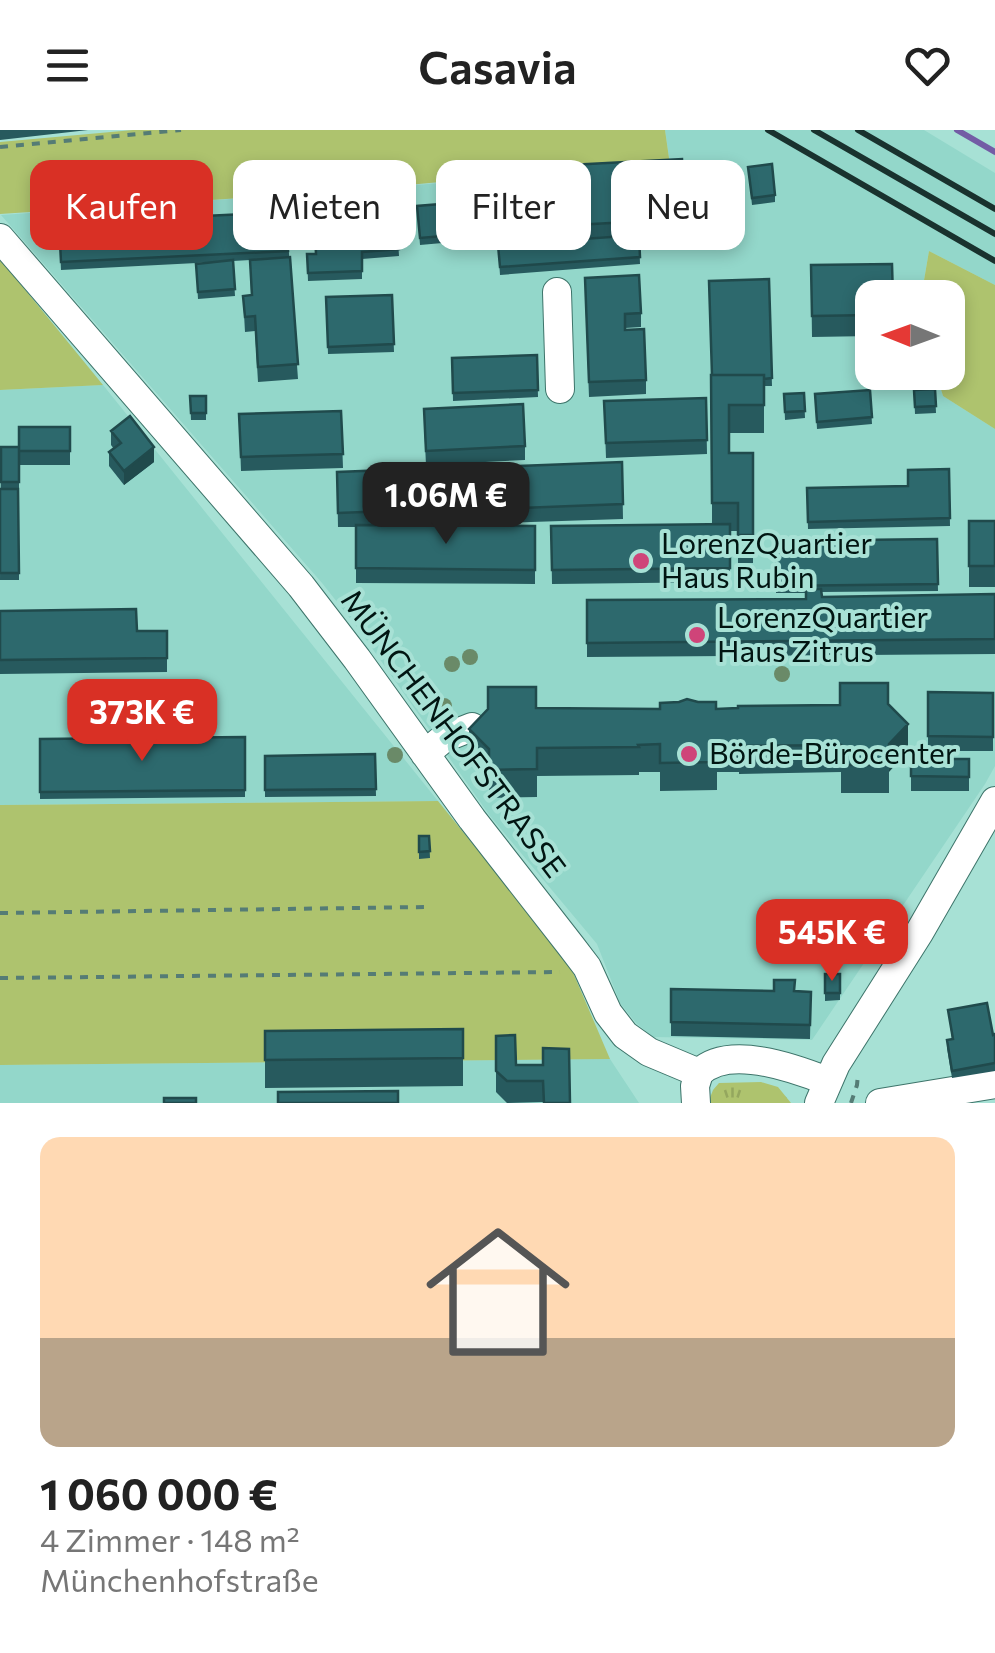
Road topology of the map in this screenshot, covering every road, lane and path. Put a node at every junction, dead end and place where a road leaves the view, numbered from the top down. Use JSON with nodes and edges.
{"nodes":[{"id":1,"x":181,"y":130,"type":"edge"},
{"id":2,"x":0,"y":146,"type":"edge"},
{"id":3,"x":5,"y":231,"type":"edge"},
{"id":4,"x":558,"y":292,"type":"dead end"},
{"id":5,"x":560,"y":388,"type":"dead end"},
{"id":6,"x":472,"y":726,"type":"edge"},
{"id":7,"x":425,"y":754,"type":"junction"},
{"id":8,"x":995,"y":801,"type":"edge"},
{"id":9,"x":425,"y":906,"type":"dead end"},
{"id":10,"x":0,"y":912,"type":"edge"},
{"id":11,"x":589,"y":971,"type":"junction"},
{"id":12,"x":0,"y":978,"type":"edge"},
{"id":13,"x":699,"y":1072,"type":"junction"},
{"id":14,"x":995,"y":1084,"type":"edge"},
{"id":15,"x":825,"y":1097,"type":"edge"},
{"id":16,"x":696,"y":1103,"type":"edge"},
{"id":17,"x":880,"y":1103,"type":"edge"}],
"edges":[{"from":1,"to":2,"type":"path"},
{"from":3,"to":7,"type":"street","name":"MÜNCHENHOFSTRASSE"},
{"from":4,"to":5,"type":"street"},
{"from":6,"to":7,"type":"street"},
{"from":7,"to":11,"type":"street","name":"MÜNCHENHOFSTRASSE"},
{"from":8,"to":15,"type":"street"},
{"from":9,"to":10,"type":"path"},
{"from":11,"to":12,"type":"path"},
{"from":11,"to":13,"type":"street","name":"MÜNCHENHOFSTRASSE"},
{"from":13,"to":15,"type":"street"},
{"from":13,"to":16,"type":"street"},
{"from":14,"to":17,"type":"street"}]}
